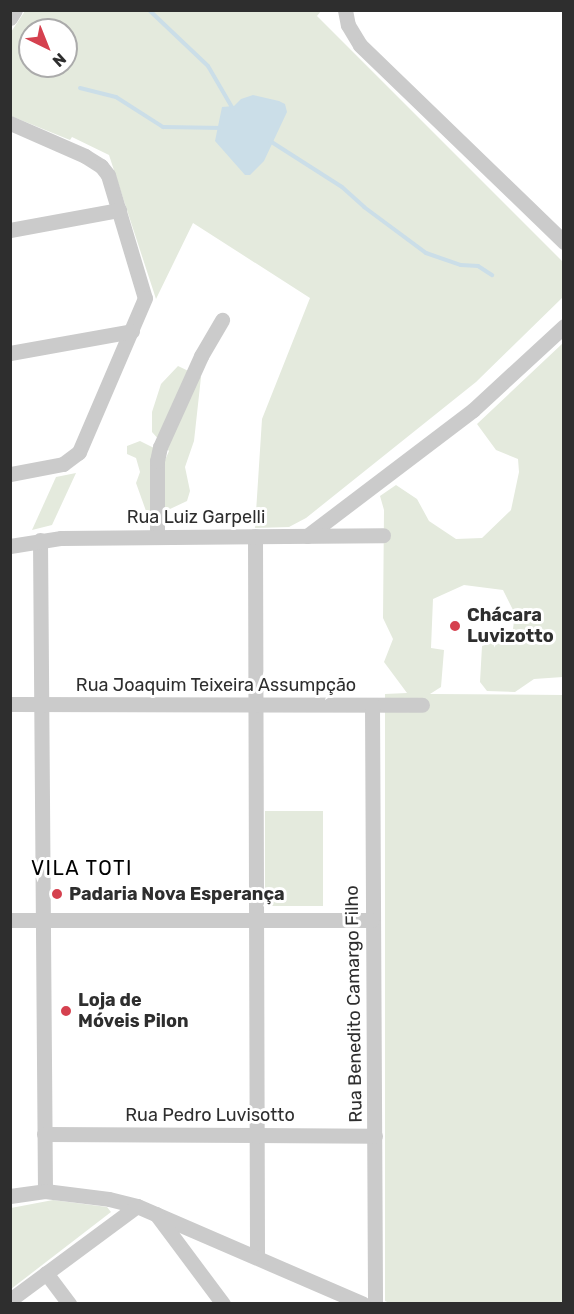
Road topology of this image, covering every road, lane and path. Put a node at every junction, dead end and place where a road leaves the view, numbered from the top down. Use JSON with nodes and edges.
{"nodes":[{"id":1,"x":15,"y":10,"type":"edge"},
{"id":2,"x":345,"y":10,"type":"edge"},
{"id":3,"x":10,"y":18,"type":"edge"},
{"id":4,"x":10,"y":123,"type":"edge"},
{"id":5,"x":119,"y":210,"type":"junction"},
{"id":6,"x":10,"y":230,"type":"edge"},
{"id":7,"x":564,"y":242,"type":"edge"},
{"id":8,"x":222,"y":320,"type":"dead end"},
{"id":9,"x":564,"y":326,"type":"edge"},
{"id":10,"x":132,"y":331,"type":"junction"},
{"id":11,"x":10,"y":353,"type":"edge"},
{"id":12,"x":10,"y":474,"type":"edge"},
{"id":13,"x":383,"y":535,"type":"dead end"},
{"id":14,"x":307,"y":536,"type":"junction"},
{"id":15,"x":157,"y":537,"type":"junction"},
{"id":16,"x":255,"y":537,"type":"junction"},
{"id":17,"x":40,"y":540,"type":"junction"},
{"id":18,"x":10,"y":546,"type":"edge"},
{"id":19,"x":255,"y":702,"type":"junction"},
{"id":20,"x":10,"y":704,"type":"edge"},
{"id":21,"x":41,"y":704,"type":"junction"},
{"id":22,"x":372,"y":705,"type":"junction"},
{"id":23,"x":422,"y":705,"type":"dead end"},
{"id":24,"x":256,"y":919,"type":"junction"},
{"id":25,"x":10,"y":920,"type":"edge"},
{"id":26,"x":42,"y":920,"type":"junction"},
{"id":27,"x":372,"y":920,"type":"junction"},
{"id":28,"x":44,"y":1134,"type":"junction"},
{"id":29,"x":257,"y":1135,"type":"junction"},
{"id":30,"x":375,"y":1136,"type":"junction"},
{"id":31,"x":45,"y":1191,"type":"junction"},
{"id":32,"x":13,"y":1197,"type":"edge"},
{"id":33,"x":137,"y":1206,"type":"junction"},
{"id":34,"x":155,"y":1211,"type":"junction"},
{"id":35,"x":257,"y":1256,"type":"junction"},
{"id":36,"x":46,"y":1273,"type":"junction"},
{"id":37,"x":10,"y":1300,"type":"edge"},
{"id":38,"x":69,"y":1304,"type":"edge"},
{"id":39,"x":223,"y":1304,"type":"edge"},
{"id":40,"x":363,"y":1304,"type":"edge"},
{"id":41,"x":375,"y":1304,"type":"edge"}],
"edges":[{"from":1,"to":3,"type":"street"},
{"from":2,"to":7,"type":"street"},
{"from":4,"to":5,"type":"street"},
{"from":5,"to":6,"type":"street"},
{"from":5,"to":10,"type":"street"},
{"from":8,"to":15,"type":"street"},
{"from":9,"to":14,"type":"street"},
{"from":10,"to":11,"type":"street"},
{"from":10,"to":12,"type":"street"},
{"from":13,"to":14,"type":"street","name":"Rua Luiz Garpelli"},
{"from":14,"to":16,"type":"street","name":"Rua Luiz Garpelli"},
{"from":15,"to":16,"type":"street","name":"Rua Luiz Garpelli"},
{"from":15,"to":17,"type":"street","name":"Rua Luiz Garpelli"},
{"from":16,"to":19,"type":"street"},
{"from":17,"to":18,"type":"street","name":"Rua Luiz Garpelli"},
{"from":17,"to":21,"type":"street"},
{"from":19,"to":21,"type":"street","name":"Rua Joaquim Teixeira Assumpção"},
{"from":19,"to":22,"type":"street","name":"Rua Joaquim Teixeira Assumpção"},
{"from":19,"to":24,"type":"street"},
{"from":20,"to":21,"type":"street","name":"Rua Joaquim Teixeira Assumpção"},
{"from":21,"to":26,"type":"street"},
{"from":22,"to":23,"type":"street","name":"Rua Joaquim Teixeira Assumpção"},
{"from":22,"to":27,"type":"street","name":"Rua Benedito Camargo Filho"},
{"from":24,"to":26,"type":"street"},
{"from":24,"to":27,"type":"street"},
{"from":24,"to":29,"type":"street"},
{"from":25,"to":26,"type":"street"},
{"from":26,"to":28,"type":"street"},
{"from":27,"to":30,"type":"street","name":"Rua Benedito Camargo Filho"},
{"from":28,"to":29,"type":"street","name":"Rua Pedro Luvisotto"},
{"from":28,"to":31,"type":"street"},
{"from":29,"to":30,"type":"street","name":"Rua Pedro Luvisotto"},
{"from":29,"to":35,"type":"street"},
{"from":30,"to":41,"type":"street","name":"Rua Benedito Camargo Filho"},
{"from":31,"to":32,"type":"street"},
{"from":31,"to":33,"type":"street"},
{"from":33,"to":34,"type":"street"},
{"from":33,"to":36,"type":"street"},
{"from":34,"to":35,"type":"street"},
{"from":34,"to":39,"type":"street"},
{"from":35,"to":40,"type":"street"},
{"from":36,"to":37,"type":"street"},
{"from":36,"to":38,"type":"street"}]}
